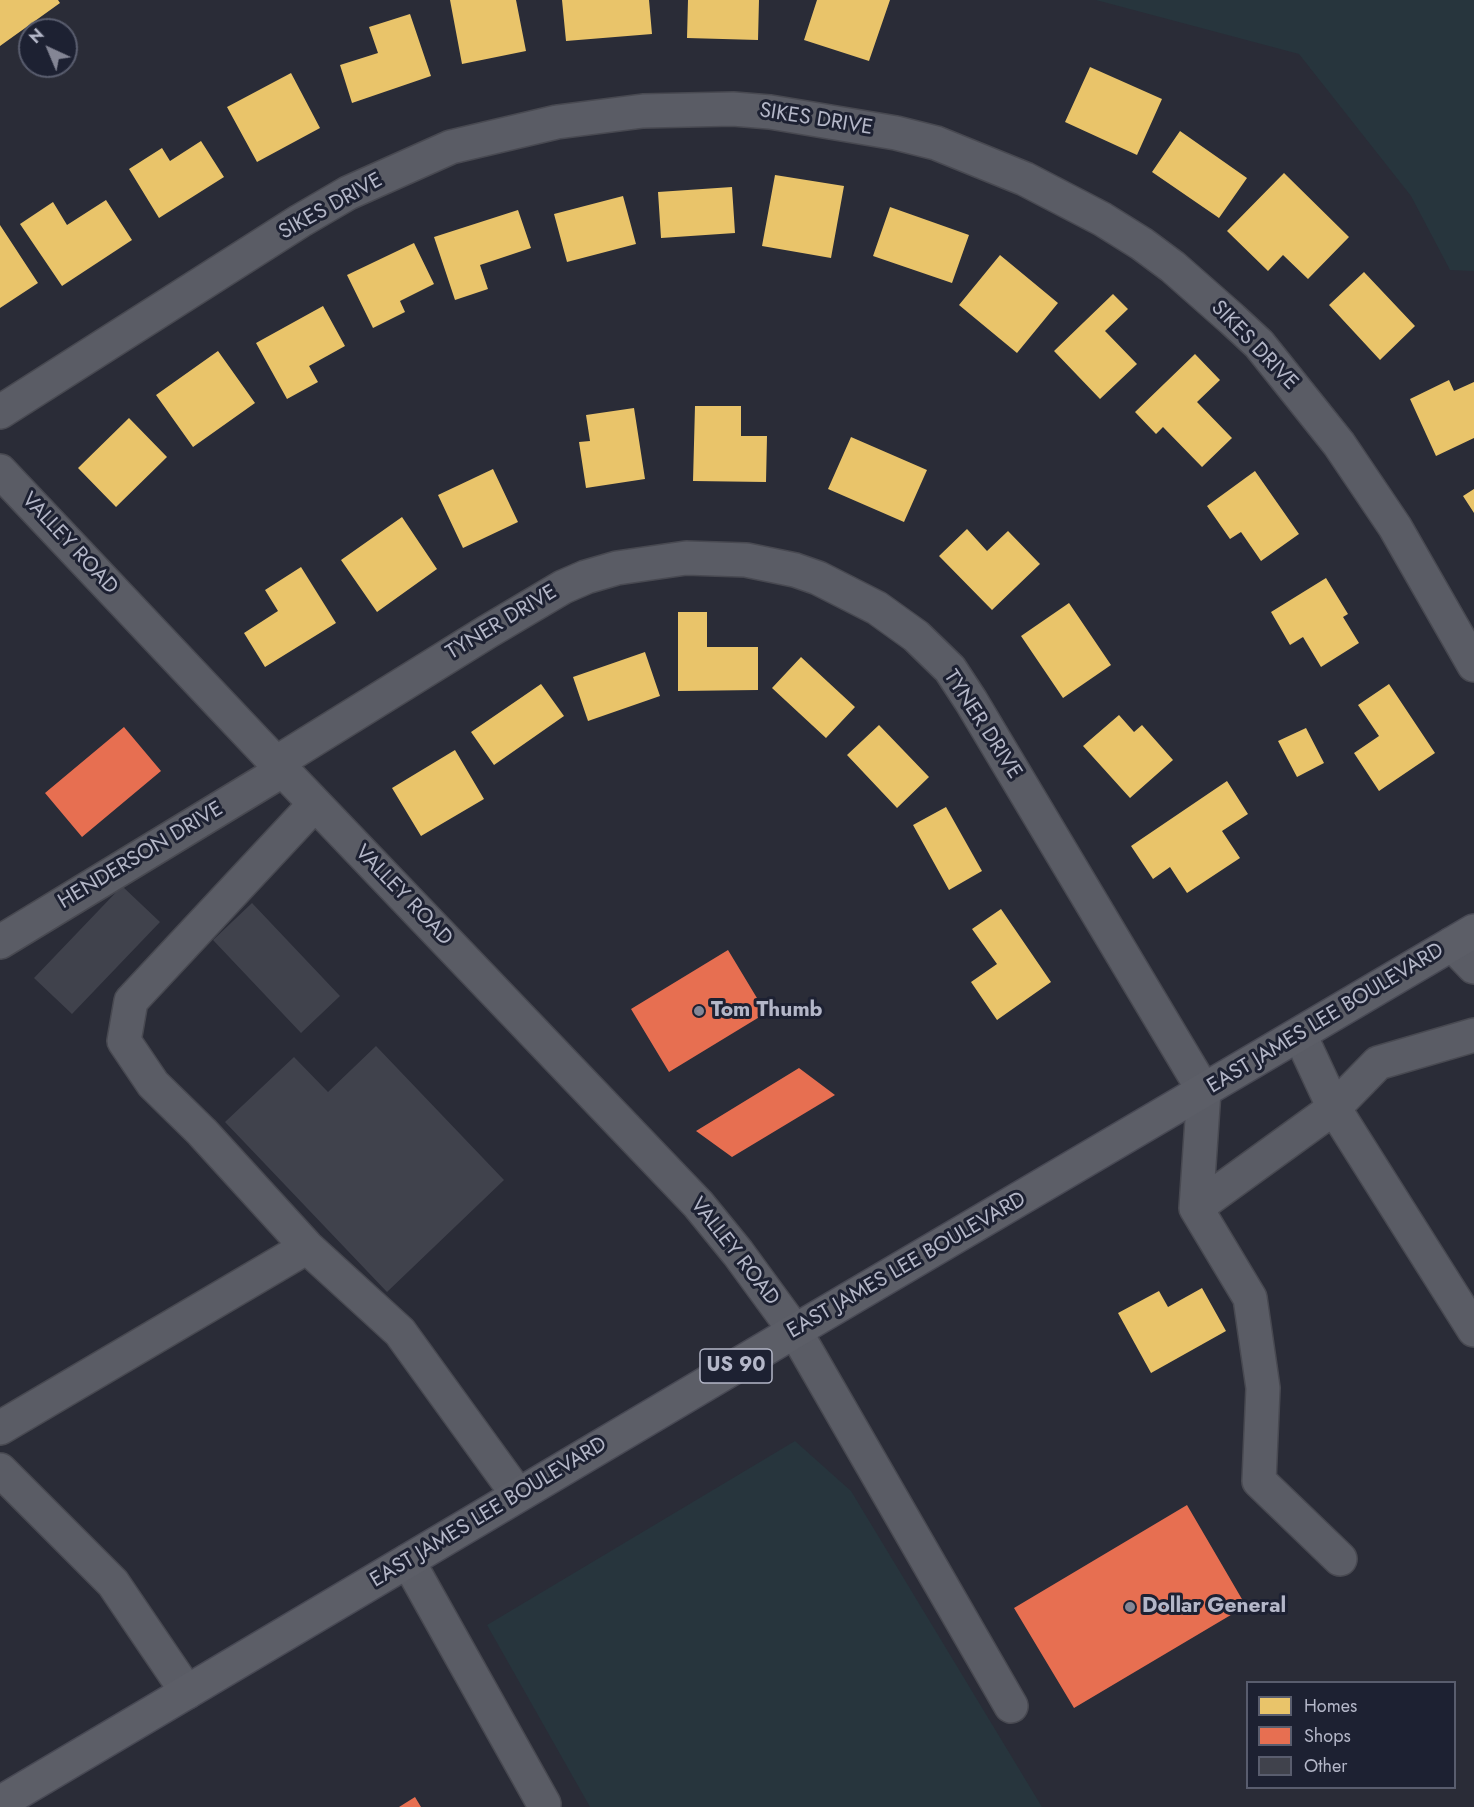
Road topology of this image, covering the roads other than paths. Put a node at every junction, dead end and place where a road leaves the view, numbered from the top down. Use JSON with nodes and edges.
{"nodes":[{"id":1,"x":0,"y":412,"type":"edge"},
{"id":2,"x":0,"y":471,"type":"edge"},
{"id":3,"x":1474,"y":664,"type":"edge"},
{"id":4,"x":279,"y":767,"type":"junction"},
{"id":5,"x":315,"y":804,"type":"junction"},
{"id":6,"x":0,"y":942,"type":"edge"},
{"id":7,"x":1467,"y":947,"type":"edge"},
{"id":8,"x":1300,"y":1035,"type":"junction"},
{"id":9,"x":1474,"y":1035,"type":"edge"},
{"id":10,"x":1204,"y":1091,"type":"junction"},
{"id":11,"x":1334,"y":1108,"type":"junction"},
{"id":12,"x":1196,"y":1208,"type":"junction"},
{"id":13,"x":308,"y":1246,"type":"junction"},
{"id":14,"x":1474,"y":1330,"type":"edge"},
{"id":15,"x":795,"y":1331,"type":"junction"},
{"id":16,"x":0,"y":1428,"type":"edge"},
{"id":17,"x":0,"y":1470,"type":"edge"},
{"id":18,"x":518,"y":1495,"type":"junction"},
{"id":19,"x":1340,"y":1559,"type":"dead end"},
{"id":20,"x":408,"y":1561,"type":"junction"},
{"id":21,"x":187,"y":1692,"type":"junction"},
{"id":22,"x":1011,"y":1706,"type":"dead end"},
{"id":23,"x":0,"y":1803,"type":"edge"},
{"id":24,"x":544,"y":1804,"type":"dead end"}],
"edges":[{"from":1,"to":3,"type":"street","name":"SIKES DRIVE"},
{"from":2,"to":4,"type":"street","name":"VALLEY ROAD"},
{"from":4,"to":5,"type":"street","name":"VALLEY ROAD"},
{"from":4,"to":6,"type":"street","name":"HENDERSON DRIVE"},
{"from":4,"to":10,"type":"street","name":"TYNER DRIVE"},
{"from":5,"to":13,"type":"street"},
{"from":5,"to":15,"type":"street","name":"VALLEY ROAD"},
{"from":7,"to":8,"type":"main road","name":"EAST JAMES LEE BOULEVARD","number":"US 90"},
{"from":8,"to":10,"type":"main road","name":"EAST JAMES LEE BOULEVARD","number":"US 90"},
{"from":8,"to":11,"type":"street"},
{"from":9,"to":11,"type":"street"},
{"from":10,"to":12,"type":"street"},
{"from":10,"to":15,"type":"main road","name":"EAST JAMES LEE BOULEVARD","number":"US 90"},
{"from":11,"to":12,"type":"street"},
{"from":11,"to":14,"type":"street"},
{"from":12,"to":19,"type":"street"},
{"from":13,"to":16,"type":"street"},
{"from":13,"to":18,"type":"street"},
{"from":15,"to":18,"type":"main road","name":"EAST JAMES LEE BOULEVARD","number":"US 90"},
{"from":15,"to":22,"type":"street","name":"VALLEY ROAD"},
{"from":17,"to":21,"type":"street"},
{"from":18,"to":20,"type":"main road","name":"EAST JAMES LEE BOULEVARD","number":"US 90"},
{"from":20,"to":21,"type":"main road","name":"EAST JAMES LEE BOULEVARD","number":"US 90"},
{"from":20,"to":24,"type":"street"},
{"from":21,"to":23,"type":"main road","name":"EAST JAMES LEE BOULEVARD","number":"US 90"}]}
